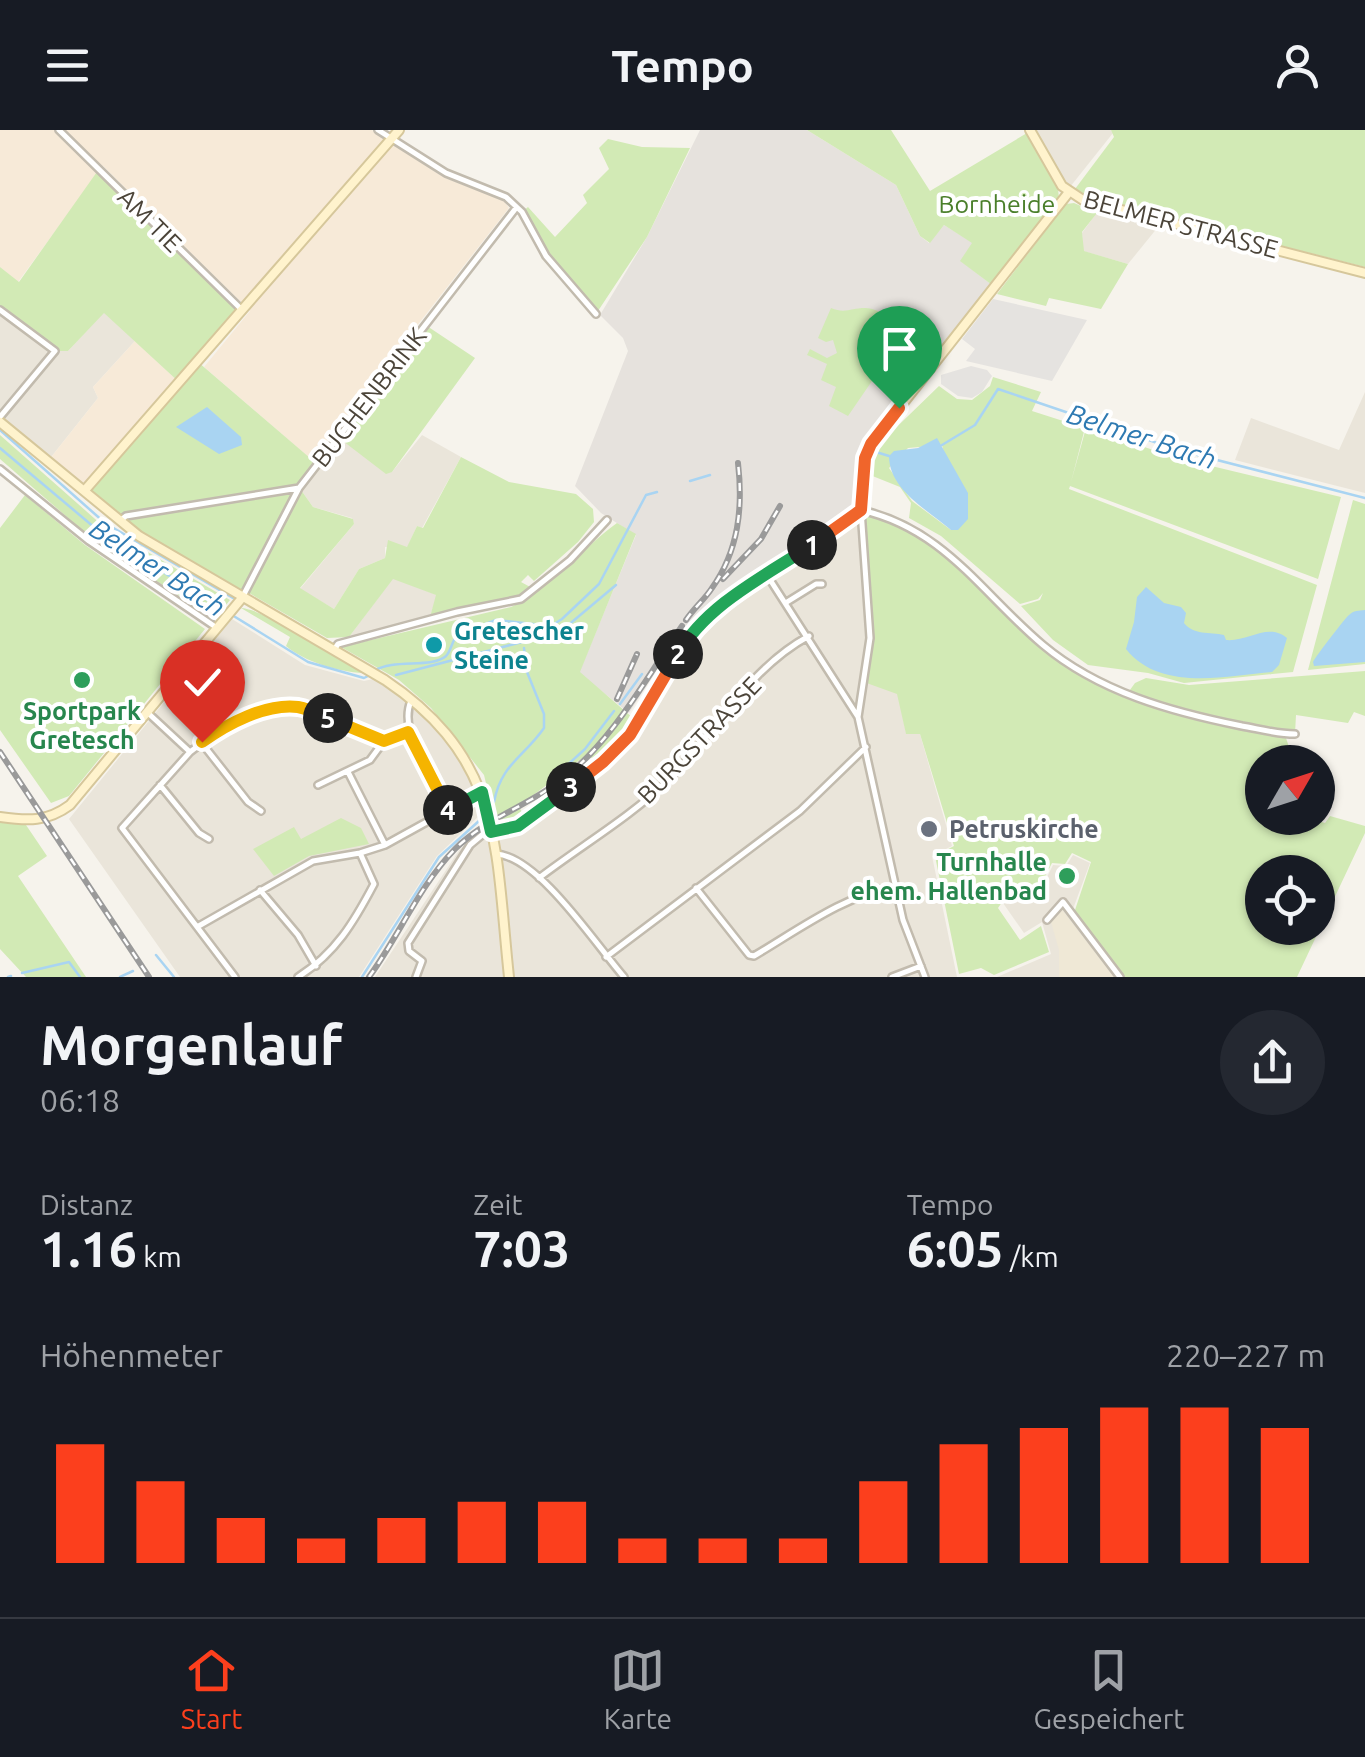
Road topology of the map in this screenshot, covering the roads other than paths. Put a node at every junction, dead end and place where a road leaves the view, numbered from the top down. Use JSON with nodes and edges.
{"nodes":[{"id":1,"x":60,"y":130,"type":"edge"},
{"id":2,"x":378,"y":130,"type":"edge"},
{"id":3,"x":399,"y":130,"type":"edge"},
{"id":4,"x":1030,"y":130,"type":"edge"},
{"id":5,"x":391,"y":139,"type":"junction"},
{"id":6,"x":1069,"y":192,"type":"junction"},
{"id":7,"x":516,"y":208,"type":"junction"},
{"id":8,"x":1365,"y":273,"type":"edge"},
{"id":9,"x":241,"y":309,"type":"junction"},
{"id":10,"x":0,"y":310,"type":"edge"},
{"id":11,"x":596,"y":314,"type":"dead end"},
{"id":12,"x":0,"y":419,"type":"edge"},
{"id":13,"x":0,"y":469,"type":"edge"},
{"id":14,"x":299,"y":488,"type":"junction"},
{"id":15,"x":85,"y":490,"type":"junction"},
{"id":16,"x":861,"y":510,"type":"junction"},
{"id":17,"x":607,"y":520,"type":"dead end"},
{"id":18,"x":119,"y":522,"type":"junction"},
{"id":19,"x":768,"y":575,"type":"junction"},
{"id":20,"x":822,"y":584,"type":"dead end"},
{"id":21,"x":242,"y":598,"type":"junction"},
{"id":22,"x":787,"y":602,"type":"junction"},
{"id":23,"x":218,"y":628,"type":"junction"},
{"id":24,"x":809,"y":636,"type":"junction"},
{"id":25,"x":334,"y":650,"type":"junction"},
{"id":26,"x":412,"y":698,"type":"junction"},
{"id":27,"x":148,"y":712,"type":"junction"},
{"id":28,"x":858,"y":717,"type":"junction"},
{"id":29,"x":408,"y":732,"type":"junction"},
{"id":30,"x":1295,"y":734,"type":"dead end"},
{"id":31,"x":384,"y":741,"type":"junction"},
{"id":32,"x":202,"y":742,"type":"junction"},
{"id":33,"x":866,"y":747,"type":"junction"},
{"id":34,"x":190,"y":752,"type":"junction"},
{"id":35,"x":348,"y":771,"type":"junction"},
{"id":36,"x":160,"y":784,"type":"junction"},
{"id":37,"x":318,"y":784,"type":"dead end"},
{"id":38,"x":482,"y":792,"type":"junction"},
{"id":39,"x":261,"y":811,"type":"dead end"},
{"id":40,"x":448,"y":811,"type":"junction"},
{"id":41,"x":0,"y":817,"type":"edge"},
{"id":42,"x":491,"y":832,"type":"junction"},
{"id":43,"x":209,"y":839,"type":"dead end"},
{"id":44,"x":385,"y":845,"type":"junction"},
{"id":45,"x":360,"y":854,"type":"junction"},
{"id":46,"x":496,"y":854,"type":"junction"},
{"id":47,"x":540,"y":878,"type":"junction"},
{"id":48,"x":896,"y":886,"type":"junction"},
{"id":49,"x":696,"y":888,"type":"junction"},
{"id":50,"x":260,"y":890,"type":"junction"},
{"id":51,"x":1047,"y":920,"type":"dead end"},
{"id":52,"x":197,"y":927,"type":"junction"},
{"id":53,"x":606,"y":957,"type":"junction"},
{"id":54,"x":316,"y":966,"type":"junction"},
{"id":55,"x":921,"y":966,"type":"junction"},
{"id":56,"x":235,"y":977,"type":"edge"},
{"id":57,"x":298,"y":977,"type":"edge"},
{"id":58,"x":416,"y":977,"type":"edge"},
{"id":59,"x":509,"y":977,"type":"edge"},
{"id":60,"x":624,"y":977,"type":"edge"},
{"id":61,"x":892,"y":977,"type":"edge"},
{"id":62,"x":925,"y":977,"type":"edge"},
{"id":63,"x":1120,"y":977,"type":"edge"}],
"edges":[{"from":1,"to":9,"type":"street","name":"AM TIE"},
{"from":2,"to":5,"type":"street"},
{"from":3,"to":5,"type":"street"},
{"from":4,"to":6,"type":"street","name":"BELMER STRASSE"},
{"from":5,"to":7,"type":"street"},
{"from":5,"to":9,"type":"street"},
{"from":6,"to":8,"type":"street","name":"BELMER STRASSE"},
{"from":6,"to":16,"type":"street"},
{"from":7,"to":11,"type":"street"},
{"from":7,"to":14,"type":"street","name":"BUCHENBRINK"},
{"from":9,"to":15,"type":"street"},
{"from":10,"to":12,"type":"street"},
{"from":12,"to":15,"type":"street"},
{"from":13,"to":23,"type":"street"},
{"from":14,"to":18,"type":"street"},
{"from":14,"to":21,"type":"street","name":"BUCHENBRINK"},
{"from":15,"to":18,"type":"street"},
{"from":16,"to":19,"type":"street"},
{"from":16,"to":28,"type":"street"},
{"from":16,"to":30,"type":"street"},
{"from":17,"to":25,"type":"street"},
{"from":18,"to":21,"type":"street"},
{"from":19,"to":22,"type":"street"},
{"from":19,"to":42,"type":"street"},
{"from":20,"to":22,"type":"street"},
{"from":21,"to":23,"type":"street"},
{"from":21,"to":25,"type":"street"},
{"from":22,"to":24,"type":"street"},
{"from":23,"to":27,"type":"street"},
{"from":24,"to":28,"type":"street"},
{"from":24,"to":47,"type":"street","name":"BURGSTRASSE"},
{"from":25,"to":26,"type":"street"},
{"from":26,"to":29,"type":"street"},
{"from":26,"to":38,"type":"street"},
{"from":27,"to":34,"type":"street"},
{"from":27,"to":41,"type":"street"},
{"from":28,"to":33,"type":"street"},
{"from":29,"to":31,"type":"street"},
{"from":29,"to":40,"type":"street"},
{"from":31,"to":32,"type":"street"},
{"from":31,"to":35,"type":"street"},
{"from":32,"to":34,"type":"street"},
{"from":32,"to":39,"type":"street"},
{"from":33,"to":48,"type":"street"},
{"from":33,"to":49,"type":"street"},
{"from":34,"to":36,"type":"street"},
{"from":35,"to":37,"type":"street"},
{"from":35,"to":44,"type":"street"},
{"from":36,"to":43,"type":"street"},
{"from":36,"to":52,"type":"street"},
{"from":38,"to":40,"type":"street"},
{"from":38,"to":42,"type":"street"},
{"from":40,"to":44,"type":"street"},
{"from":42,"to":46,"type":"street"},
{"from":42,"to":58,"type":"street"},
{"from":44,"to":45,"type":"street"},
{"from":45,"to":50,"type":"street"},
{"from":45,"to":54,"type":"street"},
{"from":46,"to":47,"type":"street"},
{"from":46,"to":59,"type":"street"},
{"from":47,"to":53,"type":"street"},
{"from":48,"to":49,"type":"street"},
{"from":48,"to":55,"type":"street"},
{"from":49,"to":53,"type":"street"},
{"from":50,"to":52,"type":"street"},
{"from":50,"to":54,"type":"street"},
{"from":51,"to":63,"type":"street"},
{"from":52,"to":56,"type":"street"},
{"from":53,"to":60,"type":"street"},
{"from":54,"to":57,"type":"street"},
{"from":55,"to":61,"type":"street"},
{"from":55,"to":62,"type":"street"}]}
